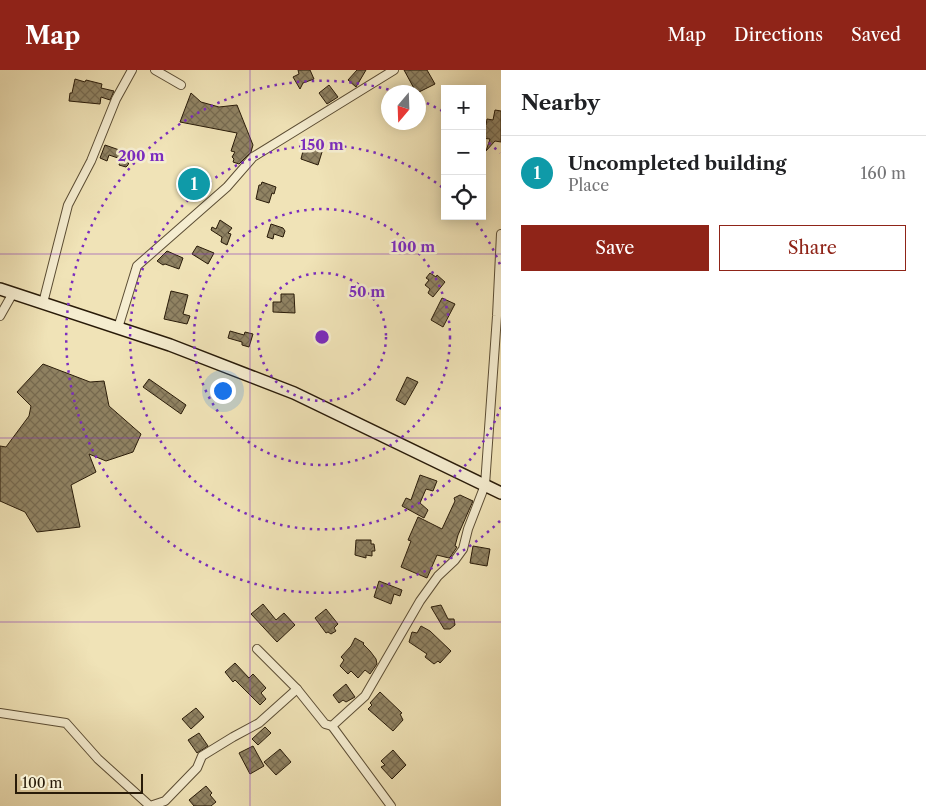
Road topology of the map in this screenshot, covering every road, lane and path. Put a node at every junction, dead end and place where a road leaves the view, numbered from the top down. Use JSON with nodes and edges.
{"nodes":[{"id":1,"x":132,"y":70,"type":"edge"},
{"id":2,"x":155,"y":70,"type":"edge"},
{"id":3,"x":394,"y":70,"type":"edge"},
{"id":4,"x":181,"y":85,"type":"dead end"},
{"id":5,"x":501,"y":234,"type":"edge"},
{"id":6,"x":0,"y":289,"type":"edge"},
{"id":7,"x":13,"y":293,"type":"junction"},
{"id":8,"x":42,"y":303,"type":"junction"},
{"id":9,"x":0,"y":316,"type":"edge"},
{"id":10,"x":118,"y":328,"type":"junction"},
{"id":11,"x":485,"y":485,"type":"junction"},
{"id":12,"x":501,"y":493,"type":"edge"},
{"id":13,"x":257,"y":649,"type":"dead end"},
{"id":14,"x":297,"y":689,"type":"junction"},
{"id":15,"x":0,"y":713,"type":"edge"},
{"id":16,"x":332,"y":726,"type":"junction"},
{"id":17,"x":391,"y":806,"type":"edge"}],
"edges":[{"from":1,"to":8,"type":"street"},
{"from":2,"to":4,"type":"street"},
{"from":3,"to":10,"type":"street"},
{"from":5,"to":11,"type":"street"},
{"from":6,"to":7,"type":"main road"},
{"from":7,"to":8,"type":"main road"},
{"from":7,"to":9,"type":"street"},
{"from":8,"to":10,"type":"main road"},
{"from":10,"to":11,"type":"main road"},
{"from":11,"to":12,"type":"main road"},
{"from":11,"to":16,"type":"street"},
{"from":13,"to":14,"type":"street"},
{"from":14,"to":15,"type":"street"},
{"from":14,"to":16,"type":"street"},
{"from":16,"to":17,"type":"street"}]}
